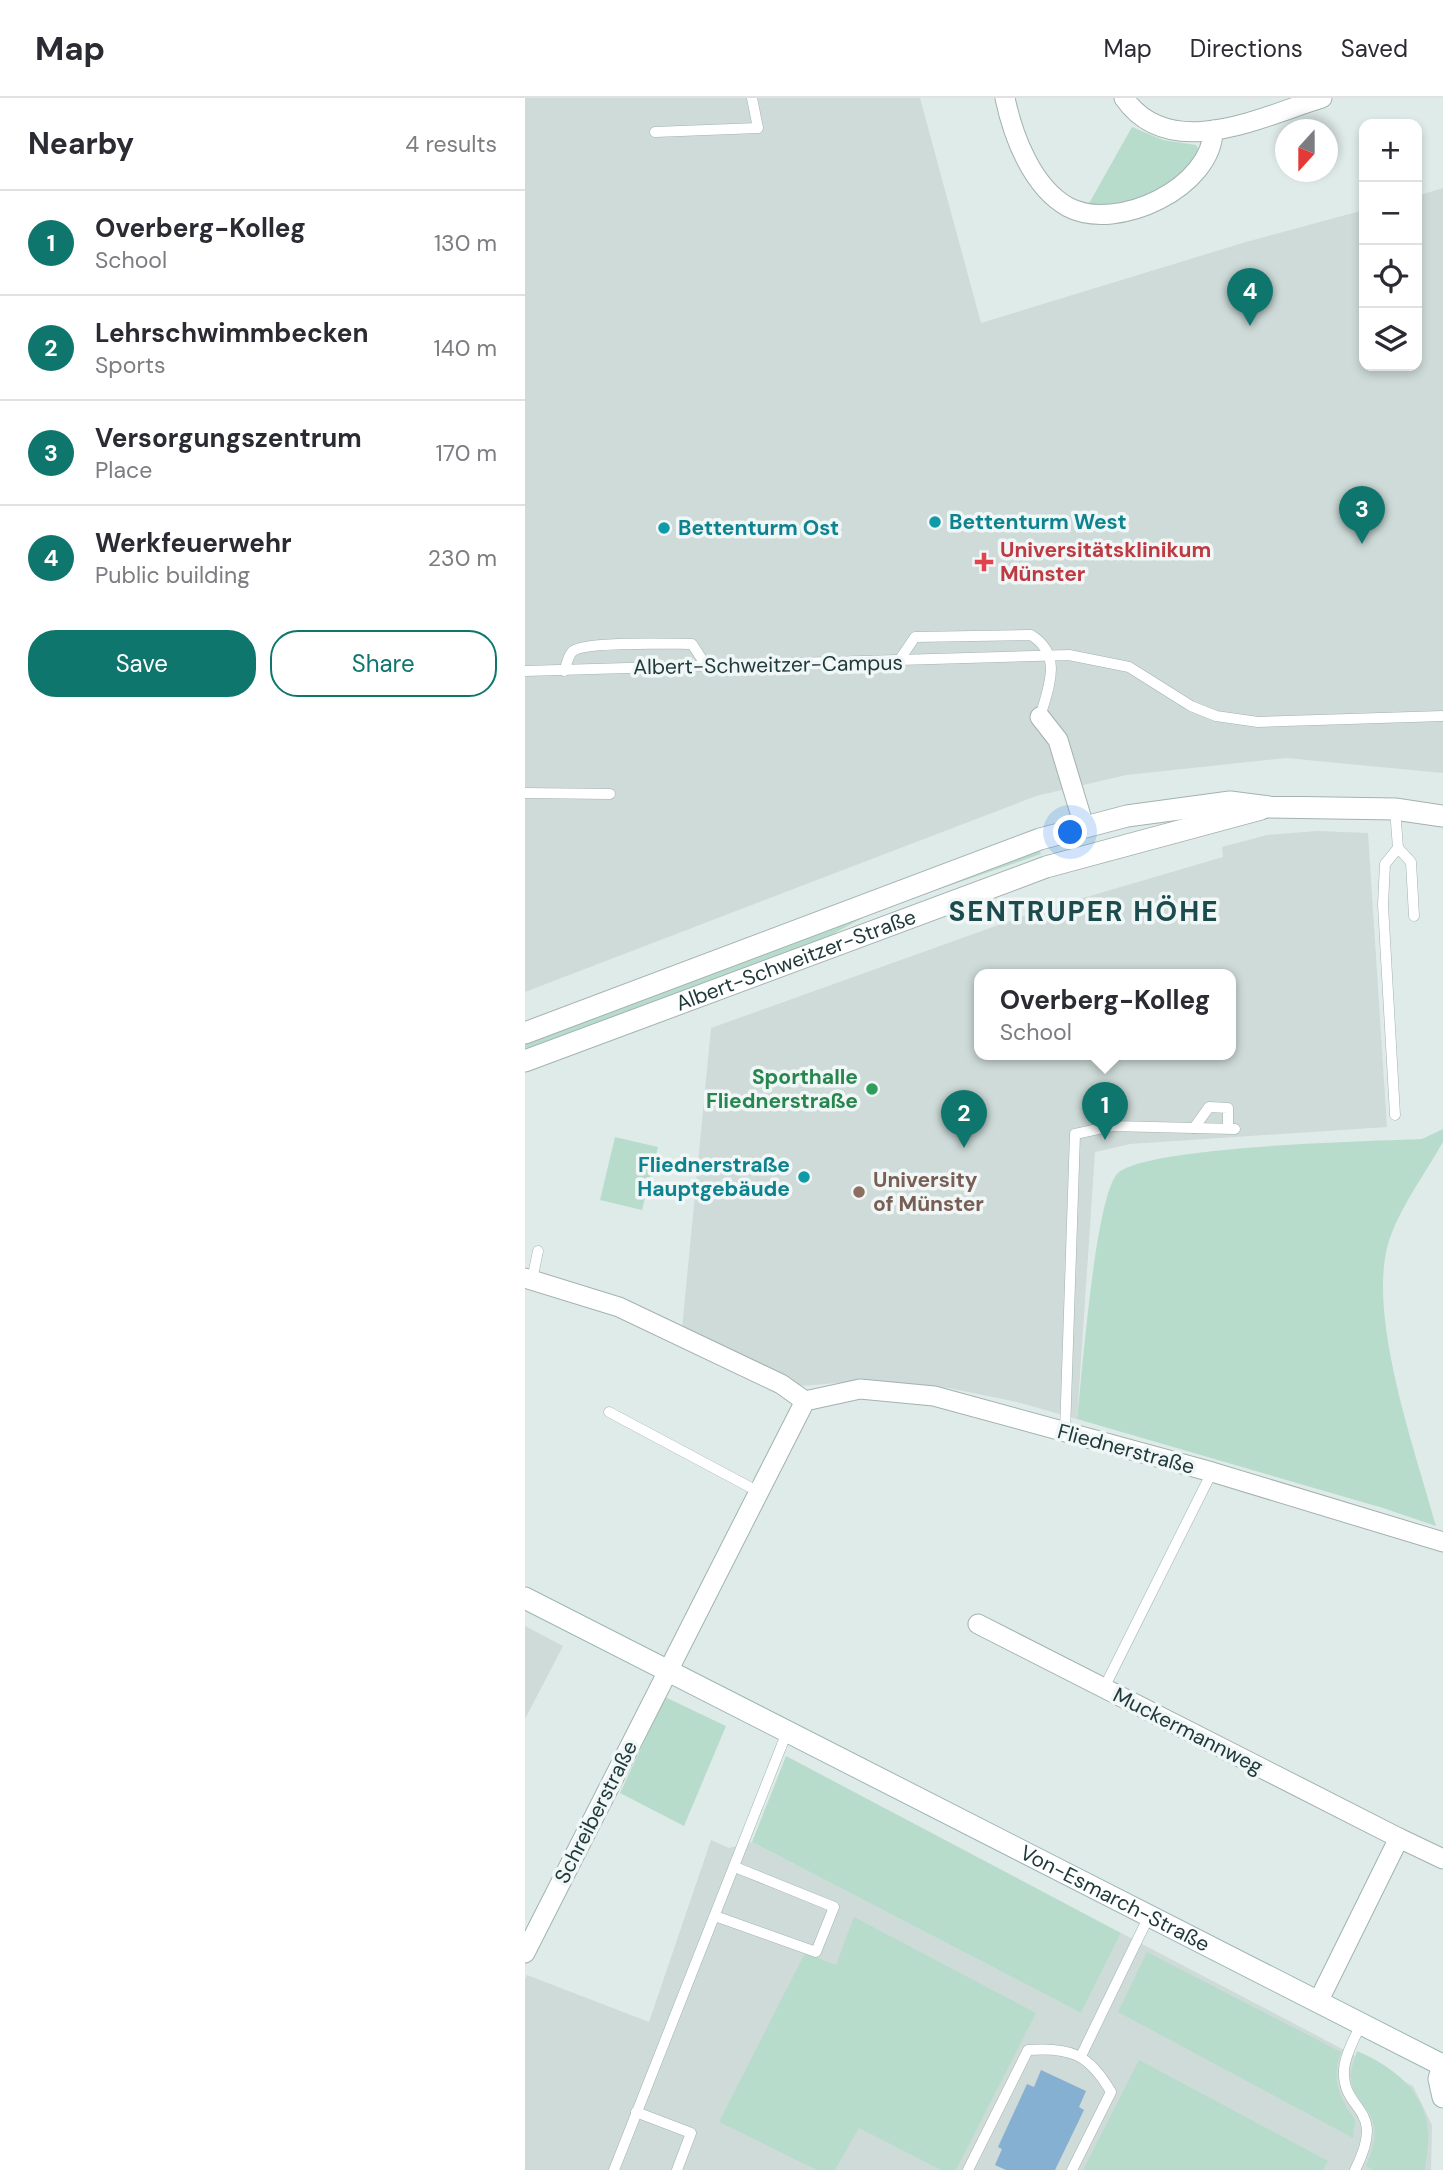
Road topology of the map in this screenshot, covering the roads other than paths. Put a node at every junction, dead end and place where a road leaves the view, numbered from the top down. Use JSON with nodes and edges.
{"nodes":[{"id":1,"x":752,"y":98,"type":"edge"},
{"id":2,"x":1005,"y":98,"type":"edge"},
{"id":3,"x":1124,"y":98,"type":"edge"},
{"id":4,"x":1322,"y":98,"type":"edge"},
{"id":5,"x":1213,"y":130,"type":"junction"},
{"id":6,"x":655,"y":132,"type":"dead end"},
{"id":7,"x":1051,"y":657,"type":"junction"},
{"id":8,"x":898,"y":662,"type":"junction"},
{"id":9,"x":707,"y":667,"type":"junction"},
{"id":10,"x":525,"y":671,"type":"edge"},
{"id":11,"x":564,"y":671,"type":"junction"},
{"id":12,"x":1443,"y":716,"type":"edge"},
{"id":13,"x":1040,"y":717,"type":"joint"},
{"id":14,"x":525,"y":793,"type":"edge"},
{"id":15,"x":610,"y":794,"type":"dead end"},
{"id":16,"x":1269,"y":807,"type":"junction"},
{"id":17,"x":1395,"y":808,"type":"junction"},
{"id":18,"x":1443,"y":816,"type":"edge"},
{"id":19,"x":1084,"y":826,"type":"junction"},
{"id":20,"x":1398,"y":848,"type":"junction"},
{"id":21,"x":1092,"y":854,"type":"junction"},
{"id":22,"x":1414,"y":916,"type":"dead end"},
{"id":23,"x":525,"y":1033,"type":"edge"},
{"id":24,"x":525,"y":1061,"type":"edge"},
{"id":25,"x":1395,"y":1115,"type":"dead end"},
{"id":26,"x":1194,"y":1128,"type":"junction"},
{"id":27,"x":538,"y":1251,"type":"dead end"},
{"id":28,"x":529,"y":1279,"type":"edge"},
{"id":29,"x":805,"y":1401,"type":"junction"},
{"id":30,"x":609,"y":1412,"type":"dead end"},
{"id":31,"x":1065,"y":1433,"type":"junction"},
{"id":32,"x":1212,"y":1472,"type":"junction"},
{"id":33,"x":758,"y":1492,"type":"junction"},
{"id":34,"x":1443,"y":1542,"type":"edge"},
{"id":35,"x":525,"y":1598,"type":"edge"},
{"id":36,"x":978,"y":1624,"type":"dead end"},
{"id":37,"x":668,"y":1671,"type":"junction"},
{"id":38,"x":1104,"y":1688,"type":"junction"},
{"id":39,"x":787,"y":1732,"type":"junction"},
{"id":40,"x":1399,"y":1838,"type":"junction"},
{"id":41,"x":1443,"y":1859,"type":"edge"},
{"id":42,"x":735,"y":1867,"type":"junction"},
{"id":43,"x":715,"y":1916,"type":"junction"},
{"id":44,"x":1149,"y":1916,"type":"junction"},
{"id":45,"x":525,"y":1953,"type":"edge"},
{"id":46,"x":1318,"y":2002,"type":"junction"},
{"id":47,"x":1361,"y":2024,"type":"junction"},
{"id":48,"x":1081,"y":2056,"type":"junction"},
{"id":49,"x":1443,"y":2065,"type":"edge"},
{"id":50,"x":1443,"y":2097,"type":"edge"},
{"id":51,"x":636,"y":2112,"type":"junction"},
{"id":52,"x":614,"y":2170,"type":"edge"},
{"id":53,"x":677,"y":2170,"type":"edge"},
{"id":54,"x":968,"y":2170,"type":"edge"},
{"id":55,"x":1072,"y":2170,"type":"edge"},
{"id":56,"x":1355,"y":2170,"type":"edge"}],
"edges":[{"from":1,"to":6,"type":"lane"},
{"from":2,"to":5,"type":"street"},
{"from":3,"to":5,"type":"street"},
{"from":4,"to":5,"type":"street"},
{"from":7,"to":8,"type":"lane","name":"Albert-Schweitzer-Campus"},
{"from":7,"to":8,"type":"lane"},
{"from":7,"to":12,"type":"lane","name":"Albert-Schweitzer-Campus"},
{"from":7,"to":13,"type":"lane"},
{"from":8,"to":9,"type":"lane","name":"Albert-Schweitzer-Campus"},
{"from":9,"to":11,"type":"lane","name":"Albert-Schweitzer-Campus"},
{"from":9,"to":11,"type":"lane"},
{"from":10,"to":11,"type":"lane","name":"Albert-Schweitzer-Campus"},
{"from":13,"to":19,"type":"street"},
{"from":14,"to":15,"type":"lane"},
{"from":16,"to":17,"type":"street","name":"Albert-Schweitzer-Straße"},
{"from":16,"to":19,"type":"street","name":"Albert-Schweitzer-Straße"},
{"from":16,"to":21,"type":"street","name":"Albert-Schweitzer-Straße"},
{"from":17,"to":18,"type":"street","name":"Albert-Schweitzer-Straße"},
{"from":17,"to":20,"type":"lane"},
{"from":19,"to":21,"type":"street"},
{"from":19,"to":23,"type":"street","name":"Albert-Schweitzer-Straße"},
{"from":20,"to":22,"type":"lane"},
{"from":20,"to":25,"type":"lane"},
{"from":21,"to":24,"type":"street","name":"Albert-Schweitzer-Straße"},
{"from":26,"to":26,"type":"lane"},
{"from":26,"to":31,"type":"lane"},
{"from":27,"to":28,"type":"lane"},
{"from":28,"to":29,"type":"street"},
{"from":29,"to":31,"type":"street","name":"Fliednerstraße"},
{"from":29,"to":33,"type":"street"},
{"from":30,"to":33,"type":"lane"},
{"from":31,"to":32,"type":"street","name":"Fliednerstraße"},
{"from":32,"to":34,"type":"street","name":"Fliednerstraße"},
{"from":32,"to":38,"type":"lane"},
{"from":33,"to":37,"type":"street"},
{"from":35,"to":37,"type":"street","name":"Von-Esmarch-Straße"},
{"from":36,"to":38,"type":"street","name":"Muckermannweg"},
{"from":37,"to":39,"type":"street","name":"Von-Esmarch-Straße"},
{"from":37,"to":45,"type":"street","name":"Schreiberstraße"},
{"from":38,"to":40,"type":"street","name":"Muckermannweg"},
{"from":39,"to":42,"type":"lane"},
{"from":39,"to":44,"type":"street","name":"Von-Esmarch-Straße"},
{"from":40,"to":41,"type":"street","name":"Muckermannweg"},
{"from":40,"to":46,"type":"street"},
{"from":42,"to":43,"type":"lane"},
{"from":42,"to":43,"type":"lane"},
{"from":43,"to":51,"type":"lane"},
{"from":44,"to":46,"type":"street","name":"Von-Esmarch-Straße"},
{"from":44,"to":48,"type":"lane"},
{"from":46,"to":47,"type":"street","name":"Von-Esmarch-Straße"},
{"from":47,"to":49,"type":"street","name":"Von-Esmarch-Straße"},
{"from":47,"to":56,"type":"lane"},
{"from":48,"to":54,"type":"lane"},
{"from":48,"to":55,"type":"lane"},
{"from":49,"to":50,"type":"street"},
{"from":51,"to":52,"type":"lane"},
{"from":51,"to":53,"type":"lane"}]}
